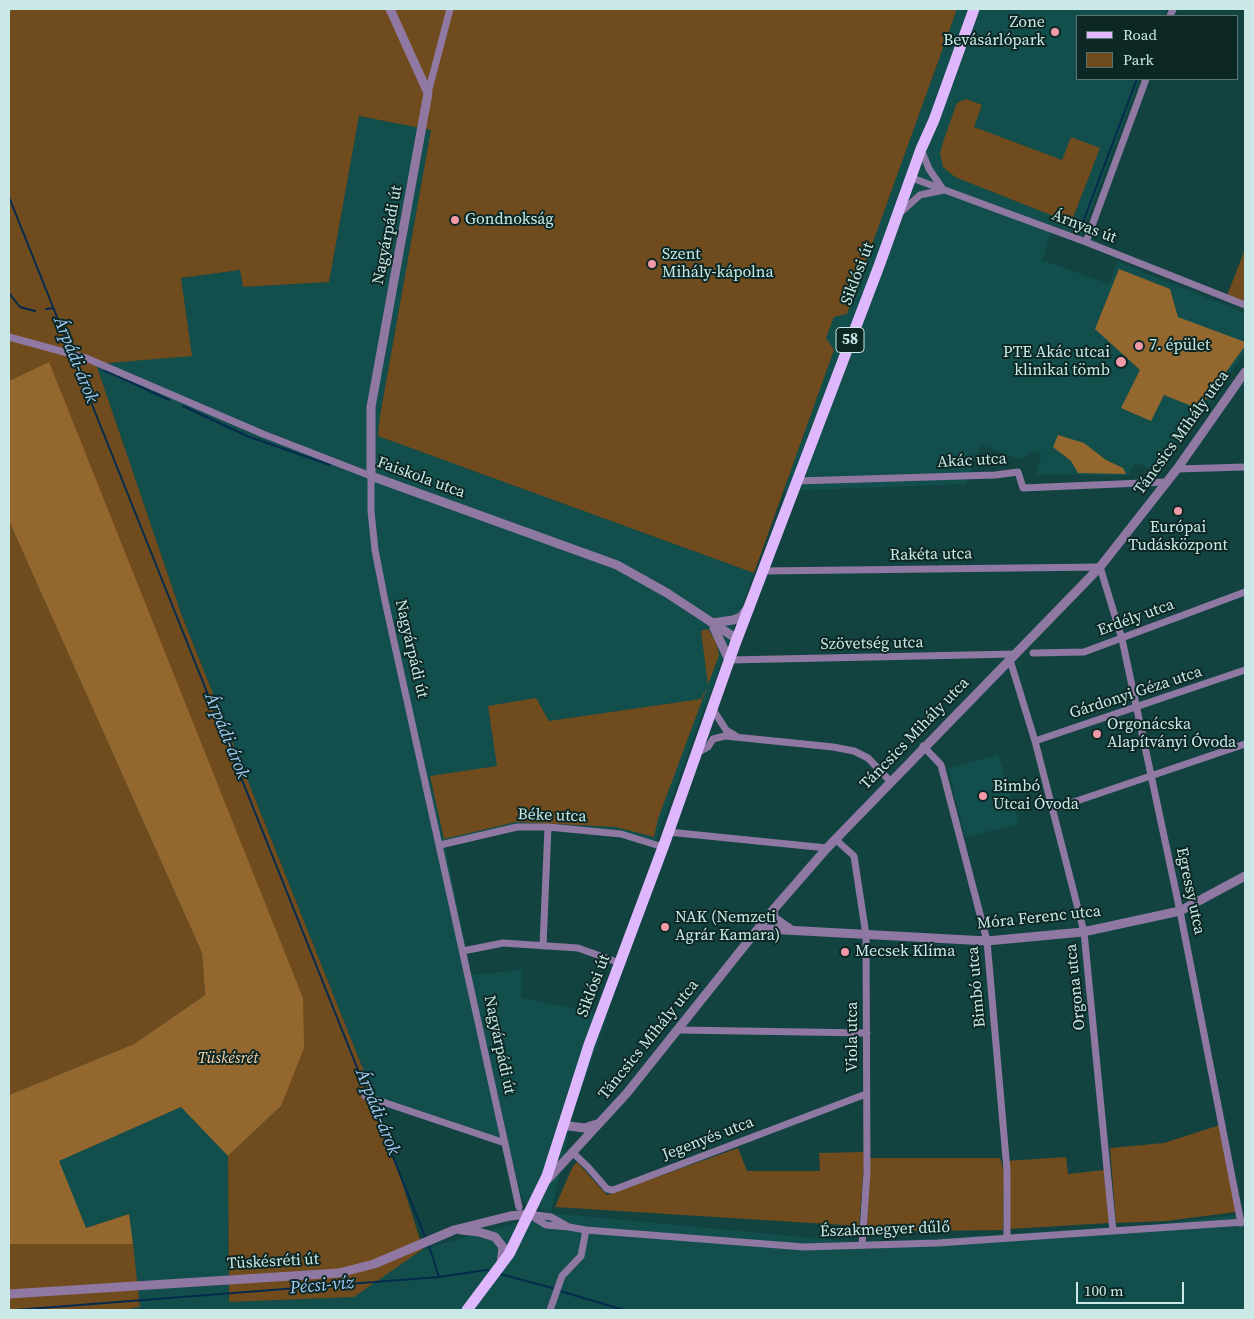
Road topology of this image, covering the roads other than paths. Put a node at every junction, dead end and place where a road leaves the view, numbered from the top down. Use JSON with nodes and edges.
{"nodes":[{"id":1,"x":390,"y":9,"type":"edge"},
{"id":2,"x":450,"y":9,"type":"edge"},
{"id":3,"x":974,"y":9,"type":"edge"},
{"id":4,"x":1146,"y":80,"type":"edge"},
{"id":5,"x":428,"y":93,"type":"junction"},
{"id":6,"x":921,"y":149,"type":"junction"},
{"id":7,"x":912,"y":178,"type":"junction"},
{"id":8,"x":944,"y":190,"type":"junction"},
{"id":9,"x":898,"y":216,"type":"junction"},
{"id":10,"x":1086,"y":242,"type":"junction"},
{"id":11,"x":1245,"y":305,"type":"edge"},
{"id":12,"x":9,"y":337,"type":"edge"},
{"id":13,"x":1245,"y":372,"type":"edge"},
{"id":14,"x":1245,"y":467,"type":"edge"},
{"id":15,"x":1176,"y":468,"type":"junction"},
{"id":16,"x":371,"y":476,"type":"junction"},
{"id":17,"x":797,"y":481,"type":"junction"},
{"id":18,"x":1166,"y":482,"type":"junction"},
{"id":19,"x":1100,"y":567,"type":"junction"},
{"id":20,"x":763,"y":571,"type":"junction"},
{"id":21,"x":1245,"y":592,"type":"edge"},
{"id":22,"x":750,"y":606,"type":"junction"},
{"id":23,"x":712,"y":623,"type":"junction"},
{"id":24,"x":737,"y":639,"type":"junction"},
{"id":25,"x":1122,"y":639,"type":"junction"},
{"id":26,"x":1033,"y":653,"type":"dead end"},
{"id":27,"x":1012,"y":657,"type":"junction"},
{"id":28,"x":729,"y":660,"type":"junction"},
{"id":29,"x":1245,"y":670,"type":"edge"},
{"id":30,"x":712,"y":708,"type":"junction"},
{"id":31,"x":1136,"y":708,"type":"junction"},
{"id":32,"x":751,"y":740,"type":"junction"},
{"id":33,"x":1035,"y":741,"type":"junction"},
{"id":34,"x":1245,"y":744,"type":"edge"},
{"id":35,"x":923,"y":746,"type":"junction"},
{"id":36,"x":696,"y":754,"type":"junction"},
{"id":37,"x":1152,"y":776,"type":"junction"},
{"id":38,"x":890,"y":781,"type":"junction"},
{"id":39,"x":1053,"y":809,"type":"junction"},
{"id":40,"x":548,"y":827,"type":"junction"},
{"id":41,"x":668,"y":832,"type":"junction"},
{"id":42,"x":835,"y":839,"type":"junction"},
{"id":43,"x":440,"y":845,"type":"junction"},
{"id":44,"x":663,"y":847,"type":"junction"},
{"id":45,"x":827,"y":848,"type":"junction"},
{"id":46,"x":1245,"y":876,"type":"edge"},
{"id":47,"x":773,"y":910,"type":"junction"},
{"id":48,"x":1180,"y":912,"type":"junction"},
{"id":49,"x":794,"y":931,"type":"junction"},
{"id":50,"x":756,"y":932,"type":"junction"},
{"id":51,"x":1084,"y":932,"type":"junction"},
{"id":52,"x":866,"y":935,"type":"junction"},
{"id":53,"x":987,"y":941,"type":"junction"},
{"id":54,"x":543,"y":946,"type":"junction"},
{"id":55,"x":463,"y":951,"type":"junction"},
{"id":56,"x":620,"y":963,"type":"junction"},
{"id":57,"x":678,"y":1030,"type":"junction"},
{"id":58,"x":866,"y":1033,"type":"junction"},
{"id":59,"x":866,"y":1094,"type":"junction"},
{"id":60,"x":368,"y":1098,"type":"dead end"},
{"id":61,"x":605,"y":1117,"type":"junction"},
{"id":62,"x":562,"y":1125,"type":"junction"},
{"id":63,"x":505,"y":1143,"type":"junction"},
{"id":64,"x":572,"y":1152,"type":"junction"},
{"id":65,"x":542,"y":1187,"type":"junction"},
{"id":66,"x":519,"y":1206,"type":"dead end"},
{"id":67,"x":529,"y":1214,"type":"junction"},
{"id":68,"x":1243,"y":1222,"type":"edge"},
{"id":69,"x":454,"y":1230,"type":"junction"},
{"id":70,"x":586,"y":1230,"type":"junction"},
{"id":71,"x":1113,"y":1231,"type":"junction"},
{"id":72,"x":1007,"y":1238,"type":"junction"},
{"id":73,"x":862,"y":1245,"type":"junction"},
{"id":74,"x":500,"y":1267,"type":"junction"},
{"id":75,"x":9,"y":1294,"type":"edge"},
{"id":76,"x":467,"y":1310,"type":"edge"},
{"id":77,"x":550,"y":1310,"type":"edge"}],
"edges":[{"from":1,"to":5,"type":"street"},
{"from":2,"to":5,"type":"street"},
{"from":3,"to":6,"type":"main road","name":"Siklósi út","number":"58"},
{"from":4,"to":10,"type":"street"},
{"from":5,"to":16,"type":"street","name":"Nagyárpádi út"},
{"from":6,"to":7,"type":"main road","name":"Siklósi út","number":"58"},
{"from":6,"to":8,"type":"street"},
{"from":7,"to":8,"type":"street","name":"Árnyas út"},
{"from":7,"to":9,"type":"main road","name":"Siklósi út","number":"58"},
{"from":8,"to":9,"type":"street"},
{"from":8,"to":10,"type":"street","name":"Árnyas út"},
{"from":9,"to":17,"type":"main road","name":"Siklósi út","number":"58"},
{"from":10,"to":11,"type":"street","name":"Árnyas út"},
{"from":12,"to":16,"type":"street","name":"Faiskola utca"},
{"from":13,"to":15,"type":"street","name":"Táncsics Mihály utca"},
{"from":14,"to":15,"type":"street"},
{"from":15,"to":18,"type":"street","name":"Táncsics Mihály utca"},
{"from":16,"to":23,"type":"street","name":"Faiskola utca"},
{"from":16,"to":43,"type":"street","name":"Nagyárpádi út"},
{"from":17,"to":18,"type":"street","name":"Akác utca"},
{"from":17,"to":20,"type":"main road","name":"Siklósi út","number":"58"},
{"from":18,"to":19,"type":"street","name":"Táncsics Mihály utca"},
{"from":19,"to":20,"type":"street","name":"Rakéta utca"},
{"from":19,"to":25,"type":"street","name":"Egressy utca"},
{"from":19,"to":27,"type":"street","name":"Táncsics Mihály utca"},
{"from":20,"to":22,"type":"main road","name":"Siklósi út","number":"58"},
{"from":21,"to":25,"type":"street","name":"Erdély utca"},
{"from":22,"to":23,"type":"street"},
{"from":22,"to":24,"type":"main road","number":"58"},
{"from":23,"to":24,"type":"street","name":"Faiskola utca"},
{"from":23,"to":28,"type":"street"},
{"from":24,"to":28,"type":"main road","number":"58"},
{"from":25,"to":26,"type":"street","name":"Erdély utca"},
{"from":25,"to":31,"type":"street","name":"Egressy utca"},
{"from":27,"to":28,"type":"street","name":"Szövetség utca"},
{"from":27,"to":33,"type":"street","name":"Orgona utca"},
{"from":27,"to":35,"type":"street","name":"Táncsics Mihály utca"},
{"from":28,"to":30,"type":"main road","name":"Siklósi út","number":"58"},
{"from":29,"to":31,"type":"street","name":"Gárdonyi Géza utca"},
{"from":30,"to":32,"type":"street"},
{"from":30,"to":36,"type":"main road","name":"Siklósi út","number":"58"},
{"from":31,"to":33,"type":"street","name":"Gárdonyi Géza utca"},
{"from":31,"to":37,"type":"street","name":"Egressy utca"},
{"from":32,"to":36,"type":"street"},
{"from":32,"to":38,"type":"street"},
{"from":33,"to":39,"type":"street","name":"Orgona utca"},
{"from":34,"to":37,"type":"street"},
{"from":35,"to":38,"type":"street","name":"Táncsics Mihály utca"},
{"from":35,"to":53,"type":"street","name":"Bimbó utca"},
{"from":36,"to":41,"type":"main road","name":"Siklósi út","number":"58"},
{"from":37,"to":39,"type":"street"},
{"from":37,"to":48,"type":"street","name":"Egressy utca"},
{"from":38,"to":42,"type":"street","name":"Táncsics Mihály utca"},
{"from":39,"to":51,"type":"street","name":"Orgona utca"},
{"from":40,"to":43,"type":"street","name":"Béke utca"},
{"from":40,"to":44,"type":"street","name":"Béke utca"},
{"from":40,"to":54,"type":"street"},
{"from":41,"to":44,"type":"main road","name":"Siklósi út","number":"58"},
{"from":41,"to":45,"type":"street"},
{"from":42,"to":45,"type":"street","name":"Táncsics Mihály utca"},
{"from":42,"to":52,"type":"street","name":"Viola utca"},
{"from":43,"to":55,"type":"street","name":"Nagyárpádi út"},
{"from":44,"to":56,"type":"main road","name":"Siklósi út","number":"58"},
{"from":45,"to":47,"type":"street","name":"Táncsics Mihály utca"},
{"from":46,"to":48,"type":"street","name":"Móra Ferenc utca"},
{"from":47,"to":49,"type":"street"},
{"from":47,"to":50,"type":"street","name":"Táncsics Mihály utca"},
{"from":48,"to":51,"type":"street","name":"Móra Ferenc utca"},
{"from":48,"to":68,"type":"street","name":"Egressy utca"},
{"from":49,"to":50,"type":"street","name":"Móra Ferenc utca"},
{"from":49,"to":52,"type":"street","name":"Móra Ferenc utca"},
{"from":50,"to":57,"type":"street","name":"Táncsics Mihály utca"},
{"from":51,"to":53,"type":"street","name":"Móra Ferenc utca"},
{"from":51,"to":71,"type":"street","name":"Orgona utca"},
{"from":52,"to":53,"type":"street","name":"Móra Ferenc utca"},
{"from":52,"to":58,"type":"street","name":"Viola utca"},
{"from":53,"to":72,"type":"street","name":"Bimbó utca"},
{"from":54,"to":55,"type":"street"},
{"from":54,"to":56,"type":"street"},
{"from":55,"to":63,"type":"street","name":"Nagyárpádi út"},
{"from":56,"to":62,"type":"main road","name":"Siklósi út","number":"58"},
{"from":57,"to":58,"type":"street"},
{"from":57,"to":61,"type":"street","name":"Táncsics Mihály utca"},
{"from":58,"to":59,"type":"street","name":"Viola utca"},
{"from":59,"to":64,"type":"street","name":"Jegenyés utca"},
{"from":59,"to":73,"type":"street","name":"Viola utca"},
{"from":60,"to":63,"type":"street"},
{"from":61,"to":62,"type":"street","name":"Táncsics Mihály utca"},
{"from":61,"to":64,"type":"street","name":"Táncsics Mihály utca"},
{"from":62,"to":65,"type":"main road","name":"Siklósi út","number":"58"},
{"from":63,"to":66,"type":"street","name":"Nagyárpádi út"},
{"from":64,"to":65,"type":"street","name":"Táncsics Mihály utca"},
{"from":65,"to":67,"type":"main road","name":"Siklósi út","number":"58"},
{"from":67,"to":69,"type":"street","name":"Tüskésréti út"},
{"from":67,"to":70,"type":"street","name":"Északmegyer dűlő"},
{"from":67,"to":74,"type":"main road","name":"Siklósi út","number":"58"},
{"from":68,"to":71,"type":"street","name":"Északmegyer dűlő"},
{"from":69,"to":74,"type":"street"},
{"from":69,"to":75,"type":"street","name":"Tüskésréti út"},
{"from":70,"to":73,"type":"street","name":"Északmegyer dűlő"},
{"from":70,"to":77,"type":"street"},
{"from":71,"to":72,"type":"street","name":"Északmegyer dűlő"},
{"from":72,"to":73,"type":"street","name":"Északmegyer dűlő"},
{"from":74,"to":76,"type":"main road","name":"Siklósi út","number":"58"}]}
